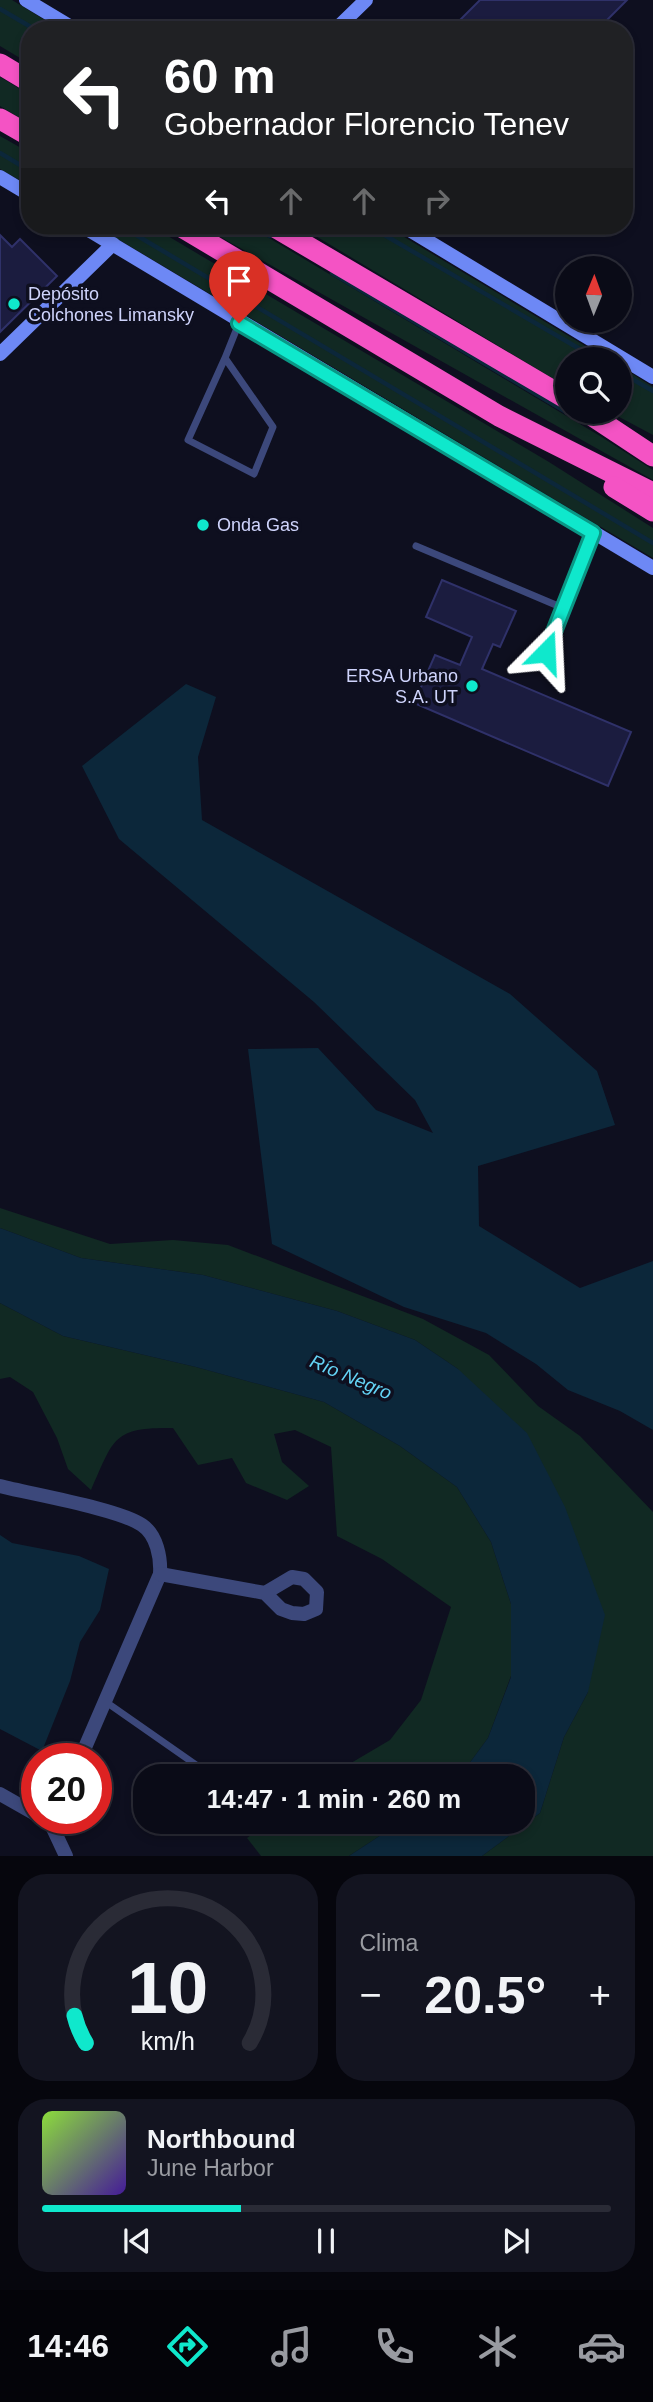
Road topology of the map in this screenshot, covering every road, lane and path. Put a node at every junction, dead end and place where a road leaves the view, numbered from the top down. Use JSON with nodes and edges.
{"nodes":[{"id":1,"x":26,"y":0,"type":"edge"},
{"id":2,"x":366,"y":0,"type":"edge"},
{"id":3,"x":61,"y":21,"type":"edge"},
{"id":4,"x":344,"y":21,"type":"edge"},
{"id":5,"x":0,"y":64,"type":"edge"},
{"id":6,"x":21,"y":77,"type":"edge"},
{"id":7,"x":0,"y":119,"type":"edge"},
{"id":8,"x":21,"y":131,"type":"edge"},
{"id":9,"x":0,"y":177,"type":"edge"},
{"id":10,"x":21,"y":190,"type":"edge"},
{"id":11,"x":98,"y":235,"type":"edge"},
{"id":12,"x":195,"y":235,"type":"edge"},
{"id":13,"x":288,"y":235,"type":"edge"},
{"id":14,"x":418,"y":235,"type":"edge"},
{"id":15,"x":113,"y":244,"type":"junction"},
{"id":16,"x":239,"y":323,"type":"junction"},
{"id":17,"x":0,"y":354,"type":"edge"},
{"id":18,"x":225,"y":358,"type":"junction"},
{"id":19,"x":653,"y":377,"type":"edge"},
{"id":20,"x":555,"y":392,"type":"edge"},
{"id":21,"x":499,"y":416,"type":"junction"},
{"id":22,"x":606,"y":424,"type":"edge"},
{"id":23,"x":612,"y":424,"type":"edge"},
{"id":24,"x":653,"y":446,"type":"edge"},
{"id":25,"x":653,"y":456,"type":"edge"},
{"id":26,"x":653,"y":493,"type":"edge"},
{"id":27,"x":653,"y":511,"type":"edge"},
{"id":28,"x":593,"y":533,"type":"junction"},
{"id":29,"x":416,"y":546,"type":"dead end"},
{"id":30,"x":653,"y":568,"type":"edge"},
{"id":31,"x":563,"y":608,"type":"junction"},
{"id":32,"x":546,"y":652,"type":"dead end"},
{"id":33,"x":0,"y":1486,"type":"edge"},
{"id":34,"x":160,"y":1574,"type":"junction"},
{"id":35,"x":265,"y":1592,"type":"dead end"},
{"id":36,"x":106,"y":1702,"type":"junction"},
{"id":37,"x":87,"y":1743,"type":"edge"},
{"id":38,"x":195,"y":1764,"type":"edge"},
{"id":39,"x":0,"y":1794,"type":"edge"},
{"id":40,"x":21,"y":1806,"type":"edge"},
{"id":41,"x":56,"y":1834,"type":"edge"},
{"id":42,"x":66,"y":1856,"type":"edge"}],
"edges":[{"from":1,"to":3,"type":"street"},
{"from":2,"to":4,"type":"street"},
{"from":5,"to":6,"type":"highway"},
{"from":7,"to":8,"type":"highway"},
{"from":9,"to":10,"type":"street"},
{"from":11,"to":15,"type":"street"},
{"from":12,"to":21,"type":"highway"},
{"from":13,"to":20,"type":"highway"},
{"from":14,"to":19,"type":"street"},
{"from":15,"to":16,"type":"street"},
{"from":15,"to":17,"type":"street"},
{"from":16,"to":18,"type":"lane"},
{"from":16,"to":28,"type":"street"},
{"from":18,"to":18,"type":"lane"},
{"from":21,"to":26,"type":"highway"},
{"from":21,"to":27,"type":"highway"},
{"from":22,"to":25,"type":"highway"},
{"from":23,"to":24,"type":"highway"},
{"from":28,"to":30,"type":"street"},
{"from":28,"to":31,"type":"lane"},
{"from":29,"to":31,"type":"lane"},
{"from":31,"to":32,"type":"lane"},
{"from":33,"to":34,"type":"street"},
{"from":34,"to":35,"type":"street"},
{"from":34,"to":36,"type":"street"},
{"from":36,"to":37,"type":"street"},
{"from":36,"to":38,"type":"lane"},
{"from":39,"to":40,"type":"street"},
{"from":41,"to":42,"type":"street"}]}
